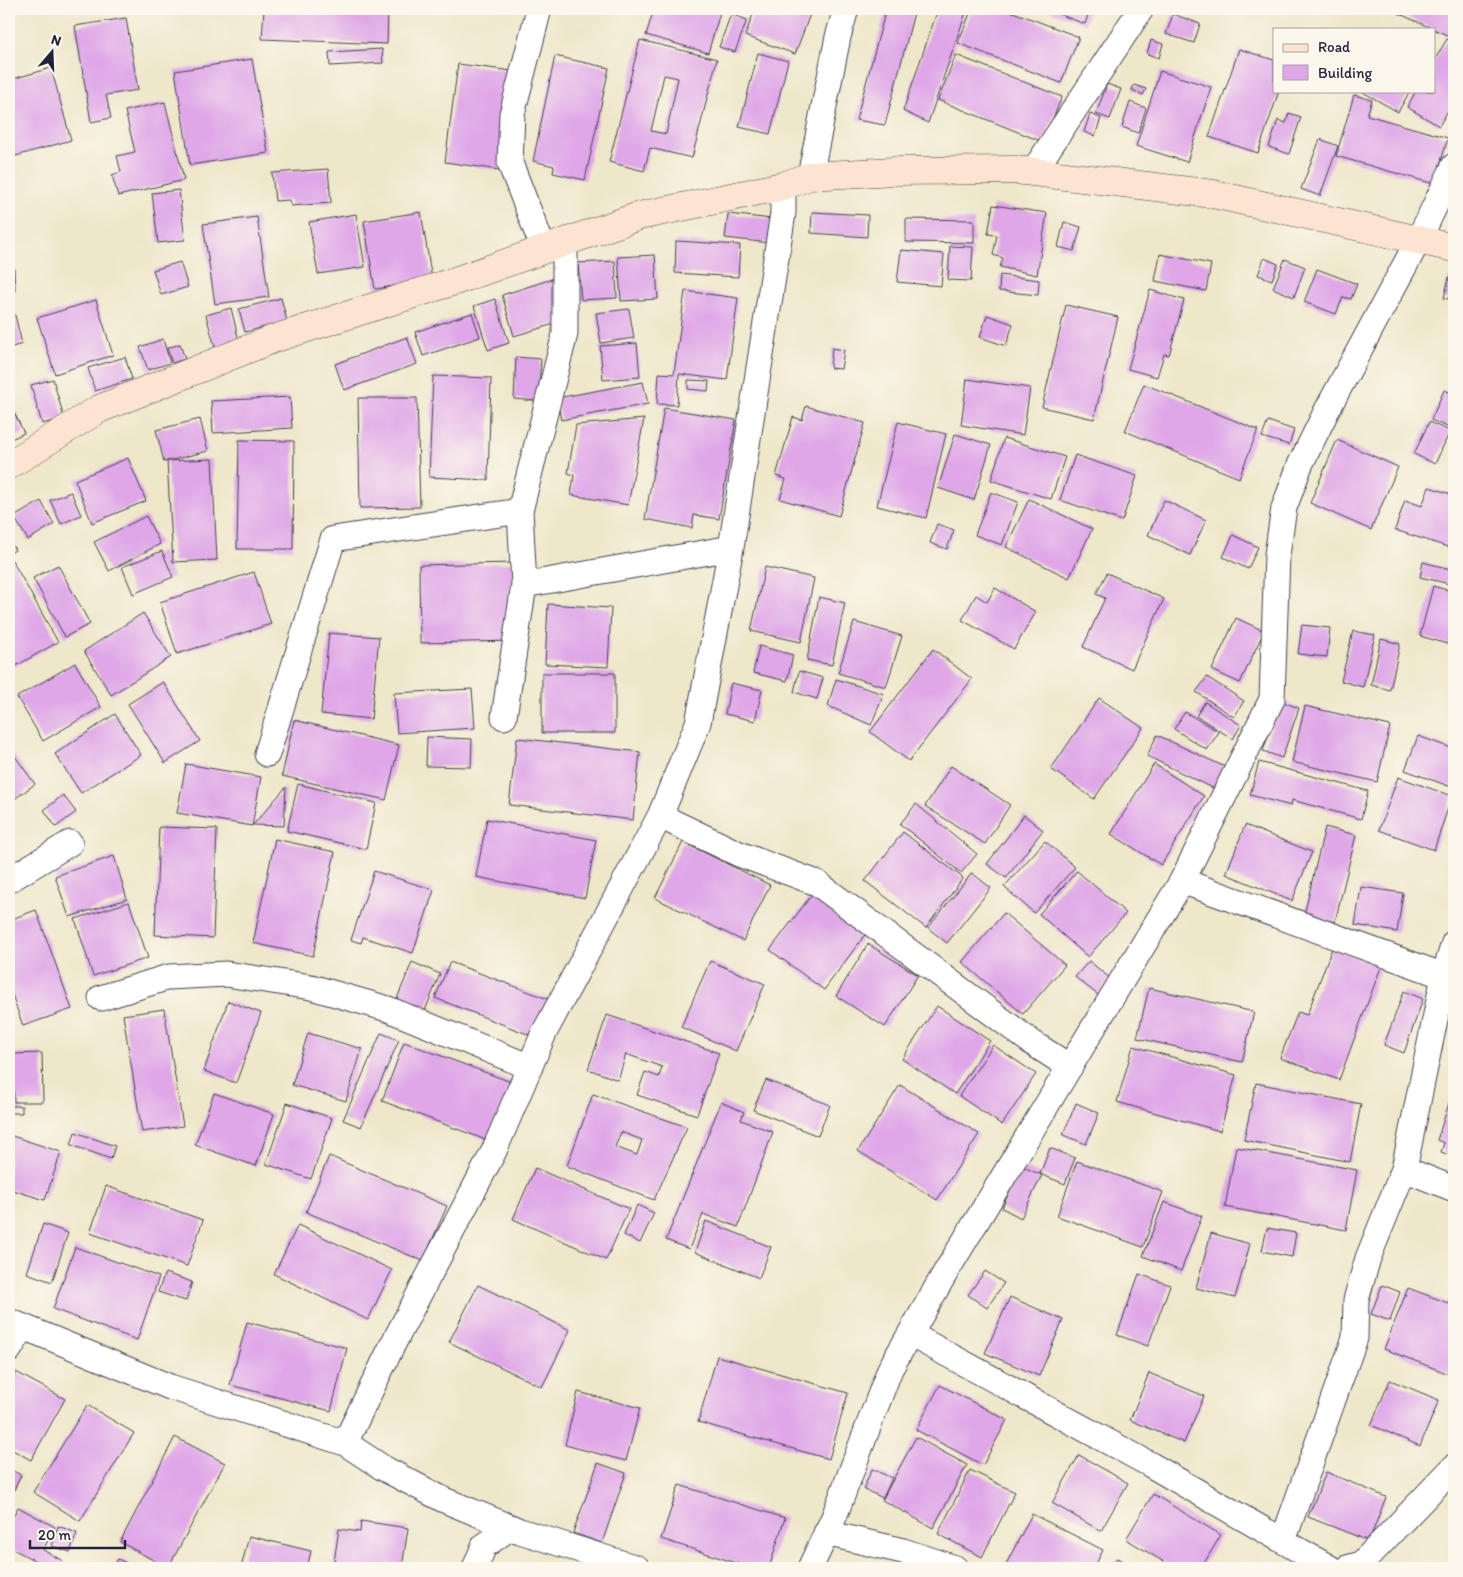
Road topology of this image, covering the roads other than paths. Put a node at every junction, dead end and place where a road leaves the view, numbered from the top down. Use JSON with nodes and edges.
{"nodes":[{"id":1,"x":539,"y":9,"type":"edge"},
{"id":2,"x":846,"y":9,"type":"edge"},
{"id":3,"x":1141,"y":9,"type":"edge"},
{"id":4,"x":1454,"y":166,"type":"edge"},
{"id":5,"x":1033,"y":172,"type":"junction"},
{"id":6,"x":810,"y":176,"type":"junction"},
{"id":7,"x":783,"y":186,"type":"junction"},
{"id":8,"x":1418,"y":241,"type":"junction"},
{"id":9,"x":554,"y":246,"type":"junction"},
{"id":10,"x":1454,"y":248,"type":"edge"},
{"id":11,"x":9,"y":465,"type":"edge"},
{"id":12,"x":520,"y":511,"type":"junction"},
{"id":13,"x":731,"y":548,"type":"junction"},
{"id":14,"x":524,"y":585,"type":"junction"},
{"id":15,"x":504,"y":717,"type":"dead end"},
{"id":16,"x":267,"y":754,"type":"dead end"},
{"id":17,"x":660,"y":816,"type":"junction"},
{"id":18,"x":70,"y":843,"type":"dead end"},
{"id":19,"x":9,"y":880,"type":"edge"},
{"id":20,"x":1182,"y":881,"type":"junction"},
{"id":21,"x":1454,"y":943,"type":"edge"},
{"id":22,"x":1444,"y":976,"type":"junction"},
{"id":23,"x":101,"y":998,"type":"dead end"},
{"id":24,"x":530,"y":1067,"type":"junction"},
{"id":25,"x":1070,"y":1067,"type":"junction"},
{"id":26,"x":1404,"y":1169,"type":"junction"},
{"id":27,"x":1454,"y":1190,"type":"edge"},
{"id":28,"x":15,"y":1325,"type":"edge"},
{"id":29,"x":910,"y":1334,"type":"junction"},
{"id":30,"x":9,"y":1350,"type":"edge"},
{"id":31,"x":346,"y":1443,"type":"junction"},
{"id":32,"x":1454,"y":1467,"type":"edge"},
{"id":33,"x":470,"y":1511,"type":"junction"},
{"id":34,"x":511,"y":1527,"type":"junction"},
{"id":35,"x":826,"y":1533,"type":"junction"},
{"id":36,"x":1283,"y":1541,"type":"junction"},
{"id":37,"x":480,"y":1557,"type":"edge"},
{"id":38,"x":637,"y":1568,"type":"edge"},
{"id":39,"x":810,"y":1568,"type":"edge"},
{"id":40,"x":955,"y":1568,"type":"edge"},
{"id":41,"x":1330,"y":1568,"type":"edge"},
{"id":42,"x":1347,"y":1568,"type":"edge"}],
"edges":[{"from":1,"to":9,"type":"street"},
{"from":2,"to":6,"type":"street"},
{"from":3,"to":5,"type":"street"},
{"from":4,"to":8,"type":"street"},
{"from":5,"to":6,"type":"street"},
{"from":5,"to":8,"type":"street"},
{"from":6,"to":7,"type":"street"},
{"from":7,"to":9,"type":"street"},
{"from":7,"to":13,"type":"street"},
{"from":8,"to":10,"type":"street"},
{"from":8,"to":20,"type":"street"},
{"from":9,"to":11,"type":"street"},
{"from":9,"to":12,"type":"street"},
{"from":12,"to":14,"type":"street"},
{"from":12,"to":16,"type":"street"},
{"from":13,"to":14,"type":"street"},
{"from":13,"to":17,"type":"street"},
{"from":14,"to":15,"type":"street"},
{"from":17,"to":24,"type":"street"},
{"from":17,"to":25,"type":"street"},
{"from":18,"to":19,"type":"street"},
{"from":20,"to":22,"type":"street"},
{"from":20,"to":25,"type":"street"},
{"from":21,"to":22,"type":"street"},
{"from":22,"to":26,"type":"street"},
{"from":23,"to":24,"type":"street"},
{"from":24,"to":31,"type":"street"},
{"from":25,"to":29,"type":"street"},
{"from":26,"to":27,"type":"street"},
{"from":26,"to":36,"type":"street"},
{"from":28,"to":30,"type":"street"},
{"from":28,"to":31,"type":"street"},
{"from":29,"to":35,"type":"street"},
{"from":29,"to":36,"type":"street"},
{"from":31,"to":33,"type":"street"},
{"from":32,"to":42,"type":"street"},
{"from":33,"to":34,"type":"street"},
{"from":33,"to":37,"type":"street"},
{"from":34,"to":37,"type":"street"},
{"from":34,"to":38,"type":"street"},
{"from":35,"to":39,"type":"street"},
{"from":35,"to":40,"type":"street"},
{"from":36,"to":41,"type":"street"}]}
